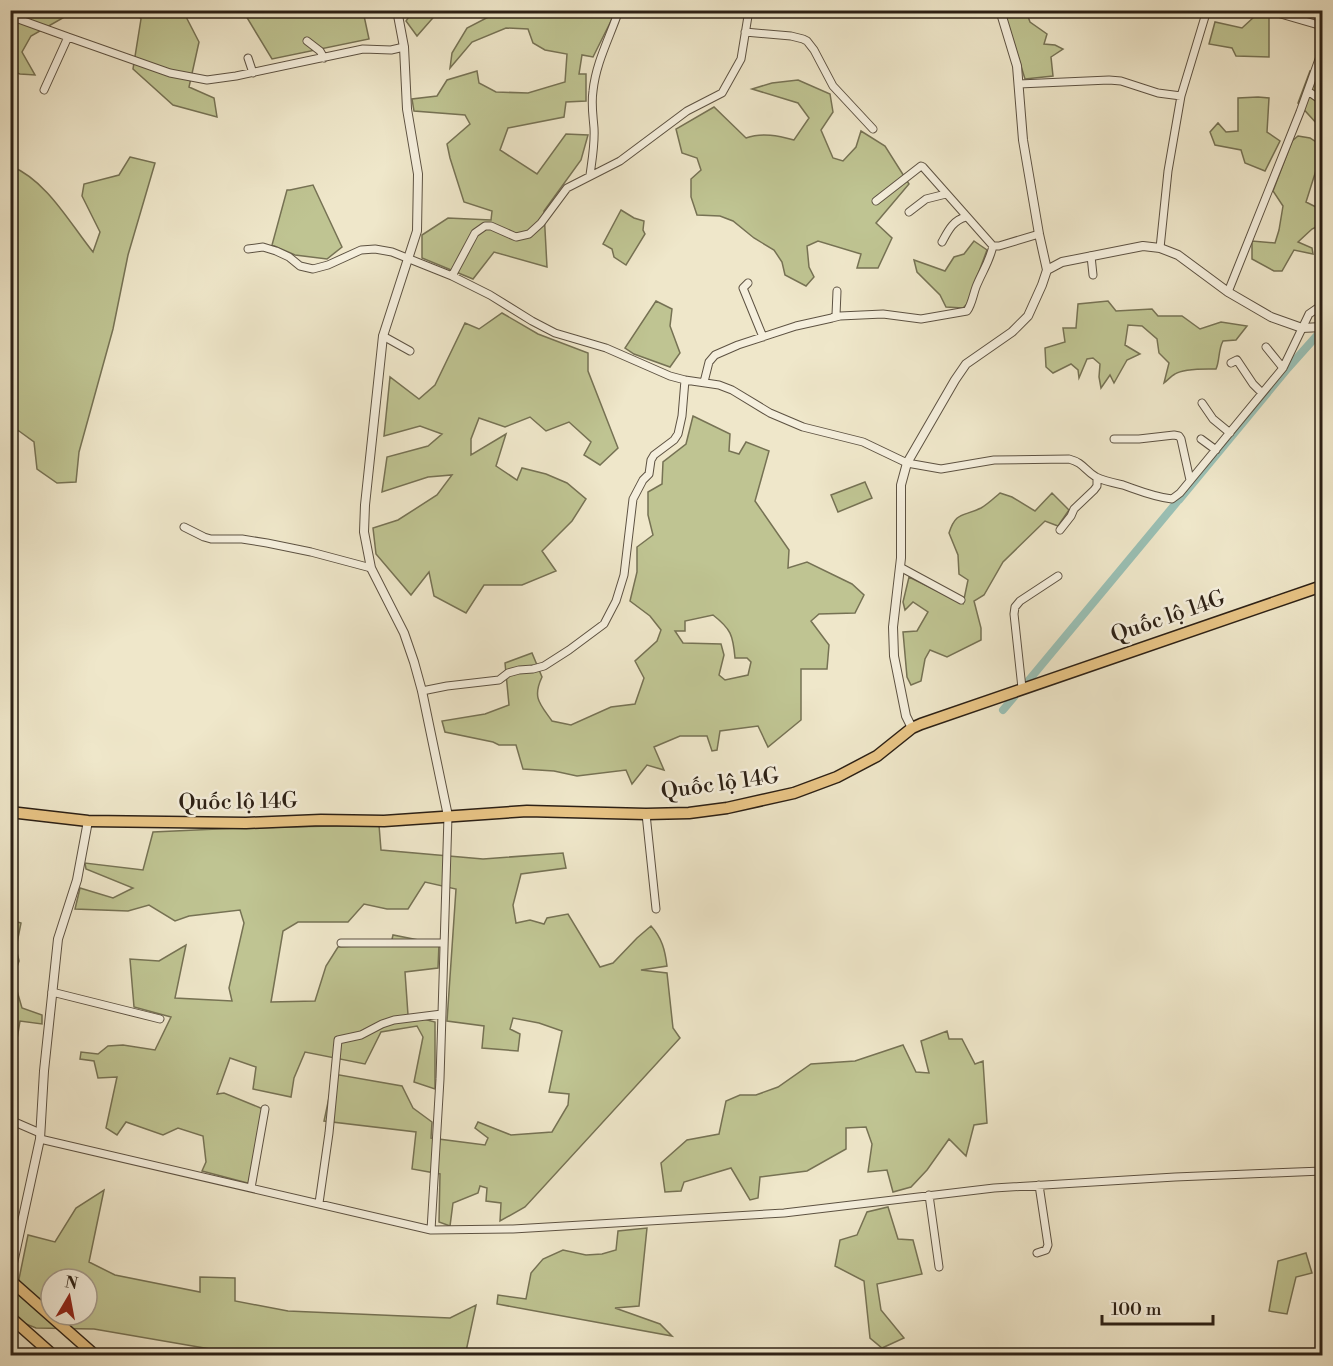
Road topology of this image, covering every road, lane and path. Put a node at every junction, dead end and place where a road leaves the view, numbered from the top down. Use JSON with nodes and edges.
{"nodes":[{"id":1,"x":397,"y":10,"type":"edge"},
{"id":2,"x":619,"y":10,"type":"edge"},
{"id":3,"x":749,"y":10,"type":"edge"},
{"id":4,"x":1000,"y":10,"type":"edge"},
{"id":5,"x":1207,"y":10,"type":"edge"},
{"id":6,"x":1267,"y":10,"type":"edge"},
{"id":7,"x":10,"y":16,"type":"edge"},
{"id":8,"x":1323,"y":26,"type":"edge"},
{"id":9,"x":745,"y":32,"type":"junction"},
{"id":10,"x":68,"y":37,"type":"junction"},
{"id":11,"x":307,"y":41,"type":"dead end"},
{"id":12,"x":404,"y":47,"type":"junction"},
{"id":13,"x":1323,"y":51,"type":"edge"},
{"id":14,"x":248,"y":58,"type":"dead end"},
{"id":15,"x":324,"y":58,"type":"junction"},
{"id":16,"x":253,"y":73,"type":"junction"},
{"id":17,"x":1019,"y":84,"type":"junction"},
{"id":18,"x":44,"y":90,"type":"dead end"},
{"id":19,"x":1308,"y":91,"type":"junction"},
{"id":20,"x":1181,"y":96,"type":"junction"},
{"id":21,"x":1323,"y":101,"type":"edge"},
{"id":22,"x":873,"y":129,"type":"dead end"},
{"id":23,"x":590,"y":175,"type":"junction"},
{"id":24,"x":946,"y":194,"type":"junction"},
{"id":25,"x":876,"y":201,"type":"dead end"},
{"id":26,"x":909,"y":212,"type":"dead end"},
{"id":27,"x":966,"y":217,"type":"junction"},
{"id":28,"x":1039,"y":234,"type":"junction"},
{"id":29,"x":942,"y":242,"type":"dead end"},
{"id":30,"x":993,"y":246,"type":"junction"},
{"id":31,"x":1160,"y":248,"type":"junction"},
{"id":32,"x":248,"y":249,"type":"dead end"},
{"id":33,"x":1091,"y":256,"type":"junction"},
{"id":34,"x":408,"y":258,"type":"junction"},
{"id":35,"x":1047,"y":270,"type":"junction"},
{"id":36,"x":1093,"y":275,"type":"dead end"},
{"id":37,"x":452,"y":276,"type":"junction"},
{"id":38,"x":748,"y":283,"type":"dead end"},
{"id":39,"x":837,"y":291,"type":"dead end"},
{"id":40,"x":1228,"y":291,"type":"junction"},
{"id":41,"x":1323,"y":305,"type":"edge"},
{"id":42,"x":832,"y":318,"type":"junction"},
{"id":43,"x":1323,"y":327,"type":"edge"},
{"id":44,"x":1302,"y":328,"type":"junction"},
{"id":45,"x":383,"y":336,"type":"junction"},
{"id":46,"x":763,"y":337,"type":"junction"},
{"id":47,"x":1266,"y":347,"type":"dead end"},
{"id":48,"x":410,"y":351,"type":"dead end"},
{"id":49,"x":1231,"y":363,"type":"dead end"},
{"id":50,"x":1283,"y":368,"type":"junction"},
{"id":51,"x":685,"y":380,"type":"junction"},
{"id":52,"x":704,"y":382,"type":"junction"},
{"id":53,"x":1262,"y":393,"type":"junction"},
{"id":54,"x":1202,"y":403,"type":"dead end"},
{"id":55,"x":1230,"y":433,"type":"junction"},
{"id":56,"x":1114,"y":439,"type":"dead end"},
{"id":57,"x":1201,"y":439,"type":"dead end"},
{"id":58,"x":1216,"y":450,"type":"junction"},
{"id":59,"x":907,"y":464,"type":"junction"},
{"id":60,"x":1097,"y":478,"type":"junction"},
{"id":61,"x":1190,"y":480,"type":"junction"},
{"id":62,"x":184,"y":527,"type":"dead end"},
{"id":63,"x":1060,"y":530,"type":"dead end"},
{"id":64,"x":900,"y":567,"type":"junction"},
{"id":65,"x":371,"y":568,"type":"junction"},
{"id":66,"x":1058,"y":576,"type":"dead end"},
{"id":67,"x":1323,"y":586,"type":"edge"},
{"id":68,"x":961,"y":600,"type":"dead end"},
{"id":69,"x":1022,"y":688,"type":"junction"},
{"id":70,"x":422,"y":691,"type":"junction"},
{"id":71,"x":912,"y":728,"type":"junction"},
{"id":72,"x":10,"y":812,"type":"edge"},
{"id":73,"x":646,"y":814,"type":"junction"},
{"id":74,"x":448,"y":816,"type":"junction"},
{"id":75,"x":88,"y":821,"type":"junction"},
{"id":76,"x":656,"y":909,"type":"dead end"},
{"id":77,"x":444,"y":942,"type":"junction"},
{"id":78,"x":341,"y":943,"type":"dead end"},
{"id":79,"x":52,"y":992,"type":"junction"},
{"id":80,"x":442,"y":1014,"type":"junction"},
{"id":81,"x":160,"y":1019,"type":"dead end"},
{"id":82,"x":265,"y":1109,"type":"dead end"},
{"id":83,"x":10,"y":1120,"type":"edge"},
{"id":84,"x":40,"y":1136,"type":"junction"},
{"id":85,"x":1323,"y":1171,"type":"edge"},
{"id":86,"x":1039,"y":1185,"type":"junction"},
{"id":87,"x":251,"y":1188,"type":"junction"},
{"id":88,"x":929,"y":1195,"type":"junction"},
{"id":89,"x":319,"y":1203,"type":"junction"},
{"id":90,"x":431,"y":1230,"type":"junction"},
{"id":91,"x":1037,"y":1253,"type":"dead end"},
{"id":92,"x":939,"y":1267,"type":"dead end"},
{"id":93,"x":10,"y":1279,"type":"edge"},
{"id":94,"x":10,"y":1317,"type":"edge"},
{"id":95,"x":54,"y":1356,"type":"edge"},
{"id":96,"x":96,"y":1356,"type":"edge"}],
"edges":[{"from":1,"to":12,"type":"street"},
{"from":2,"to":23,"type":"street"},
{"from":3,"to":9,"type":"street"},
{"from":4,"to":17,"type":"street"},
{"from":5,"to":20,"type":"street"},
{"from":6,"to":8,"type":"street"},
{"from":7,"to":10,"type":"street"},
{"from":9,"to":22,"type":"street"},
{"from":9,"to":23,"type":"street"},
{"from":10,"to":16,"type":"street"},
{"from":10,"to":18,"type":"street"},
{"from":11,"to":15,"type":"street"},
{"from":12,"to":15,"type":"street"},
{"from":12,"to":34,"type":"street"},
{"from":13,"to":19,"type":"street"},
{"from":14,"to":16,"type":"street"},
{"from":15,"to":16,"type":"street"},
{"from":17,"to":20,"type":"street"},
{"from":17,"to":28,"type":"street"},
{"from":19,"to":21,"type":"street"},
{"from":19,"to":40,"type":"street"},
{"from":20,"to":31,"type":"street"},
{"from":23,"to":37,"type":"street"},
{"from":24,"to":25,"type":"street"},
{"from":24,"to":26,"type":"street"},
{"from":24,"to":27,"type":"street"},
{"from":27,"to":29,"type":"street"},
{"from":27,"to":30,"type":"street"},
{"from":28,"to":30,"type":"street"},
{"from":28,"to":35,"type":"street"},
{"from":30,"to":42,"type":"street"},
{"from":31,"to":33,"type":"street"},
{"from":31,"to":40,"type":"street"},
{"from":32,"to":34,"type":"street"},
{"from":33,"to":35,"type":"street"},
{"from":33,"to":36,"type":"street"},
{"from":34,"to":37,"type":"street"},
{"from":34,"to":45,"type":"street"},
{"from":35,"to":59,"type":"street"},
{"from":37,"to":51,"type":"street"},
{"from":38,"to":46,"type":"street"},
{"from":39,"to":42,"type":"street"},
{"from":40,"to":44,"type":"street"},
{"from":41,"to":44,"type":"street"},
{"from":42,"to":46,"type":"street"},
{"from":43,"to":44,"type":"street"},
{"from":44,"to":50,"type":"street"},
{"from":45,"to":48,"type":"street"},
{"from":45,"to":65,"type":"street"},
{"from":46,"to":52,"type":"street"},
{"from":47,"to":50,"type":"street"},
{"from":49,"to":53,"type":"street"},
{"from":50,"to":53,"type":"street"},
{"from":51,"to":52,"type":"street"},
{"from":51,"to":70,"type":"street"},
{"from":52,"to":59,"type":"street"},
{"from":53,"to":55,"type":"street"},
{"from":54,"to":55,"type":"street"},
{"from":55,"to":58,"type":"street"},
{"from":56,"to":61,"type":"street"},
{"from":57,"to":58,"type":"street"},
{"from":58,"to":61,"type":"street"},
{"from":59,"to":60,"type":"street"},
{"from":59,"to":64,"type":"street"},
{"from":60,"to":61,"type":"street"},
{"from":60,"to":63,"type":"street"},
{"from":62,"to":65,"type":"street"},
{"from":64,"to":68,"type":"street"},
{"from":64,"to":71,"type":"street"},
{"from":65,"to":70,"type":"street"},
{"from":66,"to":69,"type":"street"},
{"from":67,"to":69,"type":"main road","name":"Quốc lộ 14G"},
{"from":69,"to":71,"type":"main road","name":"Quốc lộ 14G"},
{"from":70,"to":74,"type":"street"},
{"from":71,"to":73,"type":"main road","name":"Quốc lộ 14G"},
{"from":72,"to":75,"type":"main road","name":"Quốc lộ 14G"},
{"from":73,"to":74,"type":"main road","name":"Quốc lộ 14G"},
{"from":73,"to":76,"type":"street"},
{"from":74,"to":75,"type":"main road","name":"Quốc lộ 14G"},
{"from":74,"to":77,"type":"street"},
{"from":75,"to":79,"type":"street"},
{"from":77,"to":78,"type":"street"},
{"from":77,"to":80,"type":"street"},
{"from":79,"to":81,"type":"street"},
{"from":79,"to":84,"type":"street"},
{"from":80,"to":89,"type":"street"},
{"from":80,"to":90,"type":"street"},
{"from":82,"to":87,"type":"street"},
{"from":83,"to":84,"type":"street"},
{"from":84,"to":87,"type":"street"},
{"from":84,"to":93,"type":"street"},
{"from":85,"to":86,"type":"street"},
{"from":86,"to":88,"type":"street"},
{"from":86,"to":91,"type":"street"},
{"from":87,"to":89,"type":"street"},
{"from":88,"to":90,"type":"street"},
{"from":88,"to":92,"type":"street"},
{"from":89,"to":90,"type":"street"},
{"from":93,"to":96,"type":"main road"},
{"from":94,"to":95,"type":"main road"}]}
